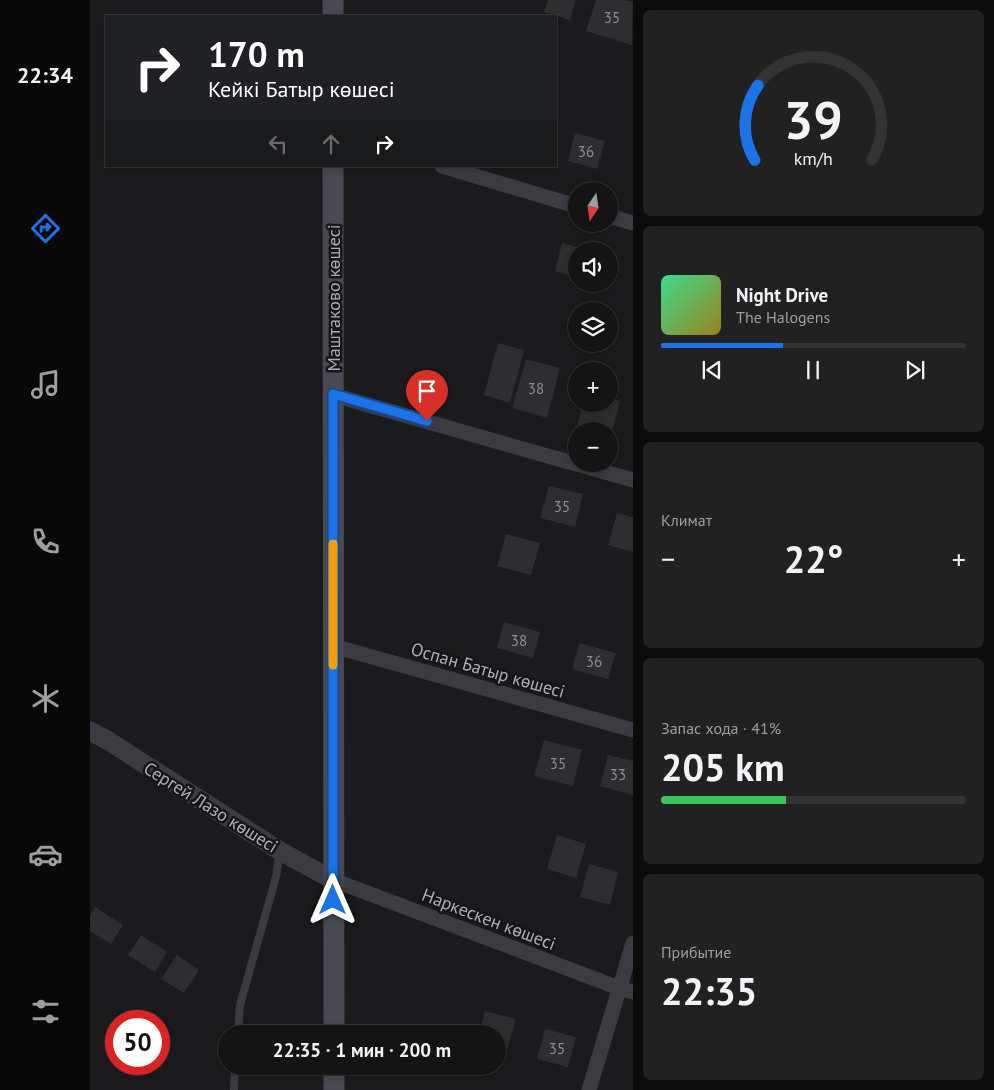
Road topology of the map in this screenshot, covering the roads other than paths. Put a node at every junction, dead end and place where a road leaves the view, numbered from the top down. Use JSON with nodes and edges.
{"nodes":[{"id":1,"x":333,"y":0,"type":"edge"},
{"id":2,"x":333,"y":15,"type":"edge"},
{"id":3,"x":333,"y":167,"type":"edge"},
{"id":4,"x":445,"y":167,"type":"edge"},
{"id":5,"x":568,"y":204,"type":"edge"},
{"id":6,"x":618,"y":219,"type":"edge"},
{"id":7,"x":633,"y":223,"type":"edge"},
{"id":8,"x":333,"y":394,"type":"junction"},
{"id":9,"x":568,"y":461,"type":"edge"},
{"id":10,"x":605,"y":472,"type":"edge"},
{"id":11,"x":633,"y":480,"type":"edge"},
{"id":12,"x":333,"y":646,"type":"junction"},
{"id":13,"x":633,"y":730,"type":"edge"},
{"id":14,"x":90,"y":731,"type":"edge"},
{"id":15,"x":280,"y":851,"type":"junction"},
{"id":16,"x":333,"y":880,"type":"junction"},
{"id":17,"x":633,"y":942,"type":"edge"},
{"id":18,"x":626,"y":990,"type":"edge"},
{"id":19,"x":239,"y":1025,"type":"edge"},
{"id":20,"x":334,"y":1025,"type":"edge"},
{"id":21,"x":235,"y":1075,"type":"edge"},
{"id":22,"x":334,"y":1075,"type":"edge"},
{"id":23,"x":234,"y":1090,"type":"edge"},
{"id":24,"x":334,"y":1090,"type":"edge"},
{"id":25,"x":589,"y":1090,"type":"edge"}],
"edges":[{"from":1,"to":2,"type":"main road"},
{"from":3,"to":8,"type":"main road","name":"Маштаково көшесі"},
{"from":4,"to":5,"type":"street"},
{"from":6,"to":7,"type":"street"},
{"from":8,"to":9,"type":"street"},
{"from":8,"to":12,"type":"main road","name":"Маштаково көшесі"},
{"from":10,"to":11,"type":"street"},
{"from":12,"to":13,"type":"street","name":"Оспан Батыр көшесі"},
{"from":12,"to":16,"type":"main road","name":"Маштаково көшесі"},
{"from":14,"to":15,"type":"street","name":"Сергей Лазо көшесі"},
{"from":15,"to":16,"type":"street","name":"Сергей Лазо көшесі"},
{"from":15,"to":19,"type":"lane"},
{"from":16,"to":18,"type":"street","name":"Наркескен көшесі"},
{"from":16,"to":20,"type":"main road","name":"Маштаково көшесі"},
{"from":17,"to":18,"type":"street"},
{"from":18,"to":25,"type":"street"},
{"from":21,"to":23,"type":"lane"},
{"from":22,"to":24,"type":"main road"}]}
